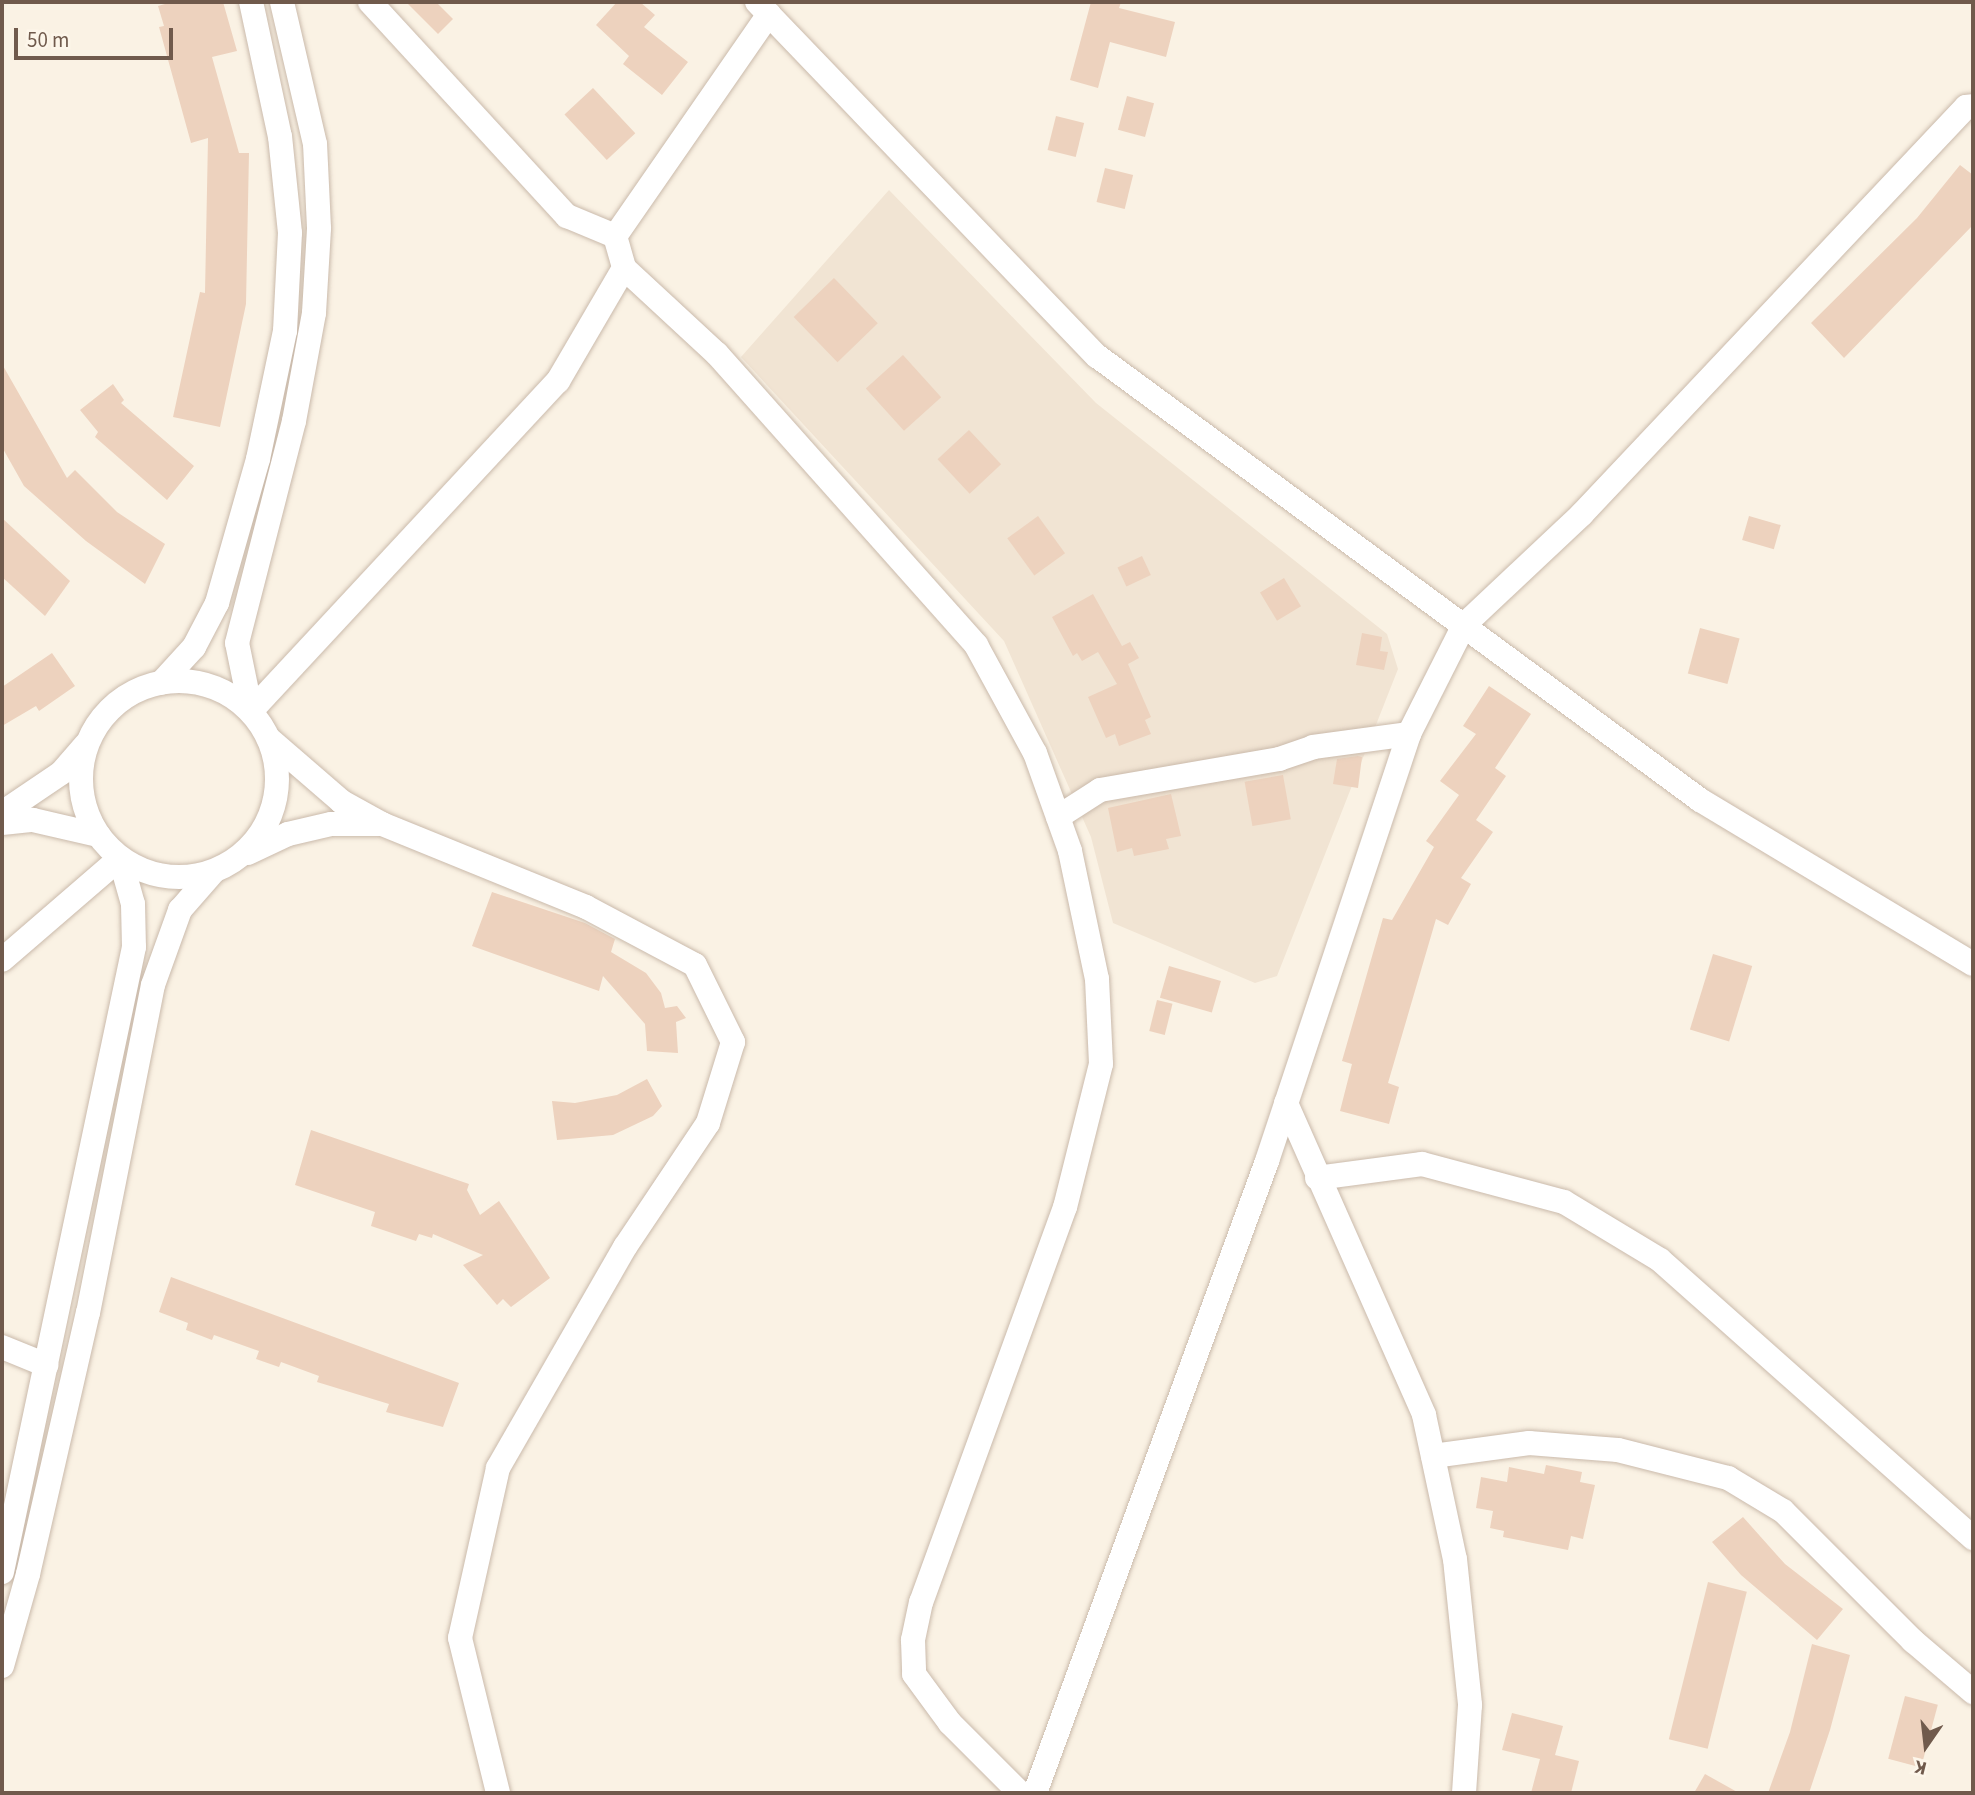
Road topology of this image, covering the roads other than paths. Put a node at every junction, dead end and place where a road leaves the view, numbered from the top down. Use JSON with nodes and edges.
{"nodes":[{"id":1,"x":251,"y":2,"type":"edge"},
{"id":2,"x":282,"y":2,"type":"edge"},
{"id":3,"x":370,"y":2,"type":"edge"},
{"id":4,"x":763,"y":8,"type":"edge"},
{"id":5,"x":1973,"y":106,"type":"edge"},
{"id":6,"x":615,"y":236,"type":"junction"},
{"id":7,"x":624,"y":268,"type":"junction"},
{"id":8,"x":1464,"y":625,"type":"junction"},
{"id":9,"x":161,"y":682,"type":"junction"},
{"id":10,"x":251,"y":711,"type":"junction"},
{"id":11,"x":1409,"y":733,"type":"junction"},
{"id":12,"x":269,"y":738,"type":"junction"},
{"id":13,"x":88,"y":741,"type":"junction"},
{"id":14,"x":2,"y":813,"type":"edge"},
{"id":15,"x":1058,"y":817,"type":"junction"},
{"id":16,"x":2,"y":823,"type":"edge"},
{"id":17,"x":382,"y":824,"type":"junction"},
{"id":18,"x":98,"y":835,"type":"junction"},
{"id":19,"x":242,"y":856,"type":"junction"},
{"id":20,"x":120,"y":858,"type":"junction"},
{"id":21,"x":213,"y":872,"type":"junction"},
{"id":22,"x":2,"y":960,"type":"edge"},
{"id":23,"x":1973,"y":964,"type":"edge"},
{"id":24,"x":1286,"y":1102,"type":"junction"},
{"id":25,"x":1317,"y":1178,"type":"junction"},
{"id":26,"x":2,"y":1347,"type":"edge"},
{"id":27,"x":46,"y":1365,"type":"junction"},
{"id":28,"x":1433,"y":1456,"type":"junction"},
{"id":29,"x":1973,"y":1538,"type":"edge"},
{"id":30,"x":2,"y":1572,"type":"edge"},
{"id":31,"x":2,"y":1666,"type":"edge"},
{"id":32,"x":1973,"y":1692,"type":"edge"},
{"id":33,"x":498,"y":1793,"type":"edge"},
{"id":34,"x":1020,"y":1793,"type":"edge"},
{"id":35,"x":1035,"y":1793,"type":"edge"},
{"id":36,"x":1464,"y":1793,"type":"edge"}],
"edges":[{"from":1,"to":9,"type":"street"},
{"from":2,"to":10,"type":"street"},
{"from":3,"to":6,"type":"street"},
{"from":4,"to":6,"type":"street"},
{"from":4,"to":8,"type":"street"},
{"from":5,"to":8,"type":"street"},
{"from":6,"to":7,"type":"street"},
{"from":7,"to":10,"type":"street"},
{"from":7,"to":15,"type":"street"},
{"from":8,"to":11,"type":"street"},
{"from":8,"to":23,"type":"street"},
{"from":9,"to":10,"type":"street"},
{"from":9,"to":13,"type":"street"},
{"from":10,"to":12,"type":"street"},
{"from":11,"to":15,"type":"street"},
{"from":11,"to":24,"type":"street"},
{"from":12,"to":17,"type":"street"},
{"from":12,"to":19,"type":"street"},
{"from":13,"to":14,"type":"street"},
{"from":13,"to":18,"type":"street"},
{"from":15,"to":34,"type":"street"},
{"from":16,"to":18,"type":"street"},
{"from":17,"to":19,"type":"street"},
{"from":17,"to":33,"type":"street"},
{"from":18,"to":20,"type":"street"},
{"from":19,"to":21,"type":"street"},
{"from":20,"to":21,"type":"street"},
{"from":20,"to":22,"type":"street"},
{"from":20,"to":27,"type":"street"},
{"from":21,"to":31,"type":"street"},
{"from":24,"to":25,"type":"street"},
{"from":24,"to":35,"type":"street"},
{"from":25,"to":28,"type":"street"},
{"from":25,"to":29,"type":"street"},
{"from":26,"to":27,"type":"street"},
{"from":27,"to":30,"type":"street"},
{"from":28,"to":32,"type":"street"},
{"from":28,"to":36,"type":"street"}]}
